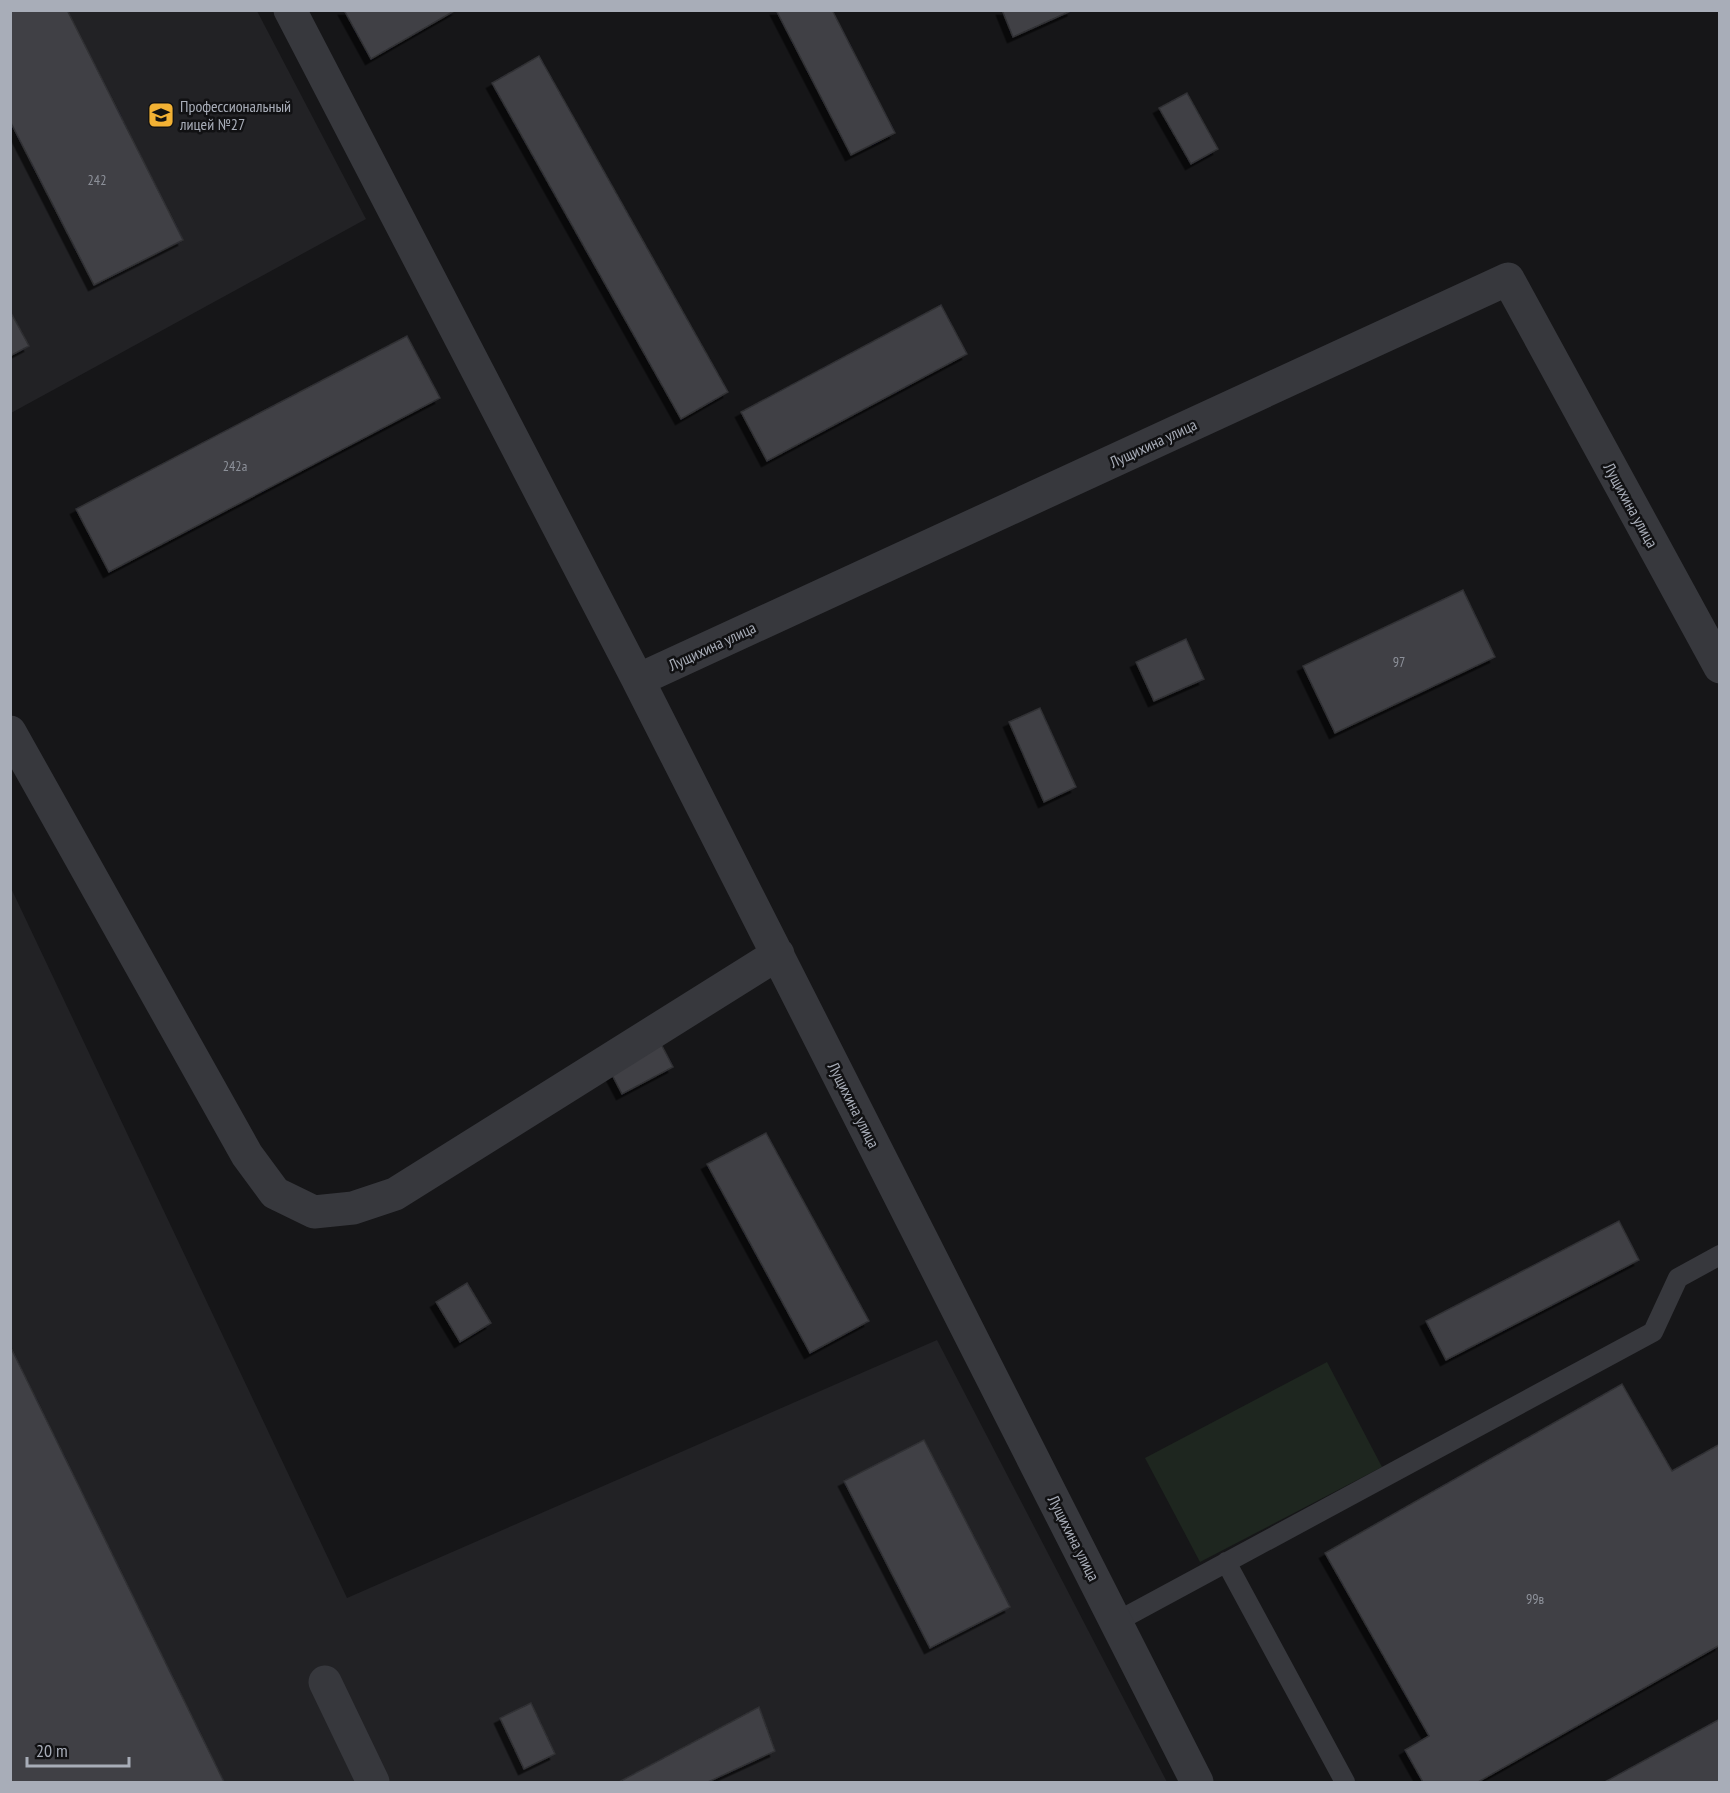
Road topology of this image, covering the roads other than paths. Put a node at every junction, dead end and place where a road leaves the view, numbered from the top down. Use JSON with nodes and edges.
{"nodes":[{"id":1,"x":290,"y":10,"type":"edge"},
{"id":2,"x":1719,"y":667,"type":"edge"},
{"id":3,"x":638,"y":680,"type":"junction"},
{"id":4,"x":10,"y":732,"type":"edge"},
{"id":5,"x":778,"y":954,"type":"junction"},
{"id":6,"x":1719,"y":1255,"type":"edge"},
{"id":7,"x":1226,"y":1562,"type":"junction"},
{"id":8,"x":1116,"y":1622,"type":"junction"},
{"id":9,"x":325,"y":1682,"type":"dead end"},
{"id":10,"x":373,"y":1782,"type":"edge"},
{"id":11,"x":1197,"y":1782,"type":"edge"},
{"id":12,"x":1345,"y":1782,"type":"edge"}],
"edges":[{"from":1,"to":3,"type":"street"},
{"from":2,"to":3,"type":"street","name":"Лущихина улица"},
{"from":3,"to":5,"type":"street","name":"Лущихина улица"},
{"from":4,"to":5,"type":"street"},
{"from":5,"to":8,"type":"street","name":"Лущихина улица"},
{"from":6,"to":7,"type":"lane"},
{"from":7,"to":8,"type":"lane"},
{"from":7,"to":12,"type":"lane"},
{"from":8,"to":11,"type":"street","name":"Лущихина улица"},
{"from":9,"to":10,"type":"street"}]}
